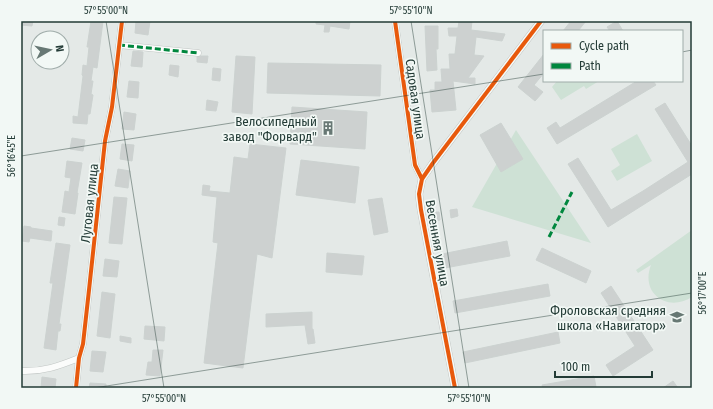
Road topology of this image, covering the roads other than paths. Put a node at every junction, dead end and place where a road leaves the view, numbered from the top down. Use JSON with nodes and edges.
{"nodes":[{"id":1,"x":122,"y":21,"type":"edge"},
{"id":2,"x":395,"y":21,"type":"edge"},
{"id":3,"x":541,"y":21,"type":"edge"},
{"id":4,"x":119,"y":45,"type":"junction"},
{"id":5,"x":198,"y":53,"type":"dead end"},
{"id":6,"x":422,"y":179,"type":"junction"},
{"id":7,"x":79,"y":358,"type":"junction"},
{"id":8,"x":21,"y":371,"type":"edge"},
{"id":9,"x":76,"y":388,"type":"edge"},
{"id":10,"x":455,"y":388,"type":"edge"}],
"edges":[{"from":1,"to":4,"type":"street","name":"Луговая улица"},
{"from":2,"to":6,"type":"street","name":"Садовая улица"},
{"from":3,"to":6,"type":"street","name":"Весенняя улица"},
{"from":4,"to":5,"type":"street"},
{"from":4,"to":7,"type":"street","name":"Луговая улица"},
{"from":6,"to":10,"type":"street","name":"Весенняя улица"},
{"from":7,"to":8,"type":"street"},
{"from":7,"to":9,"type":"street","name":"Луговая улица"}]}
